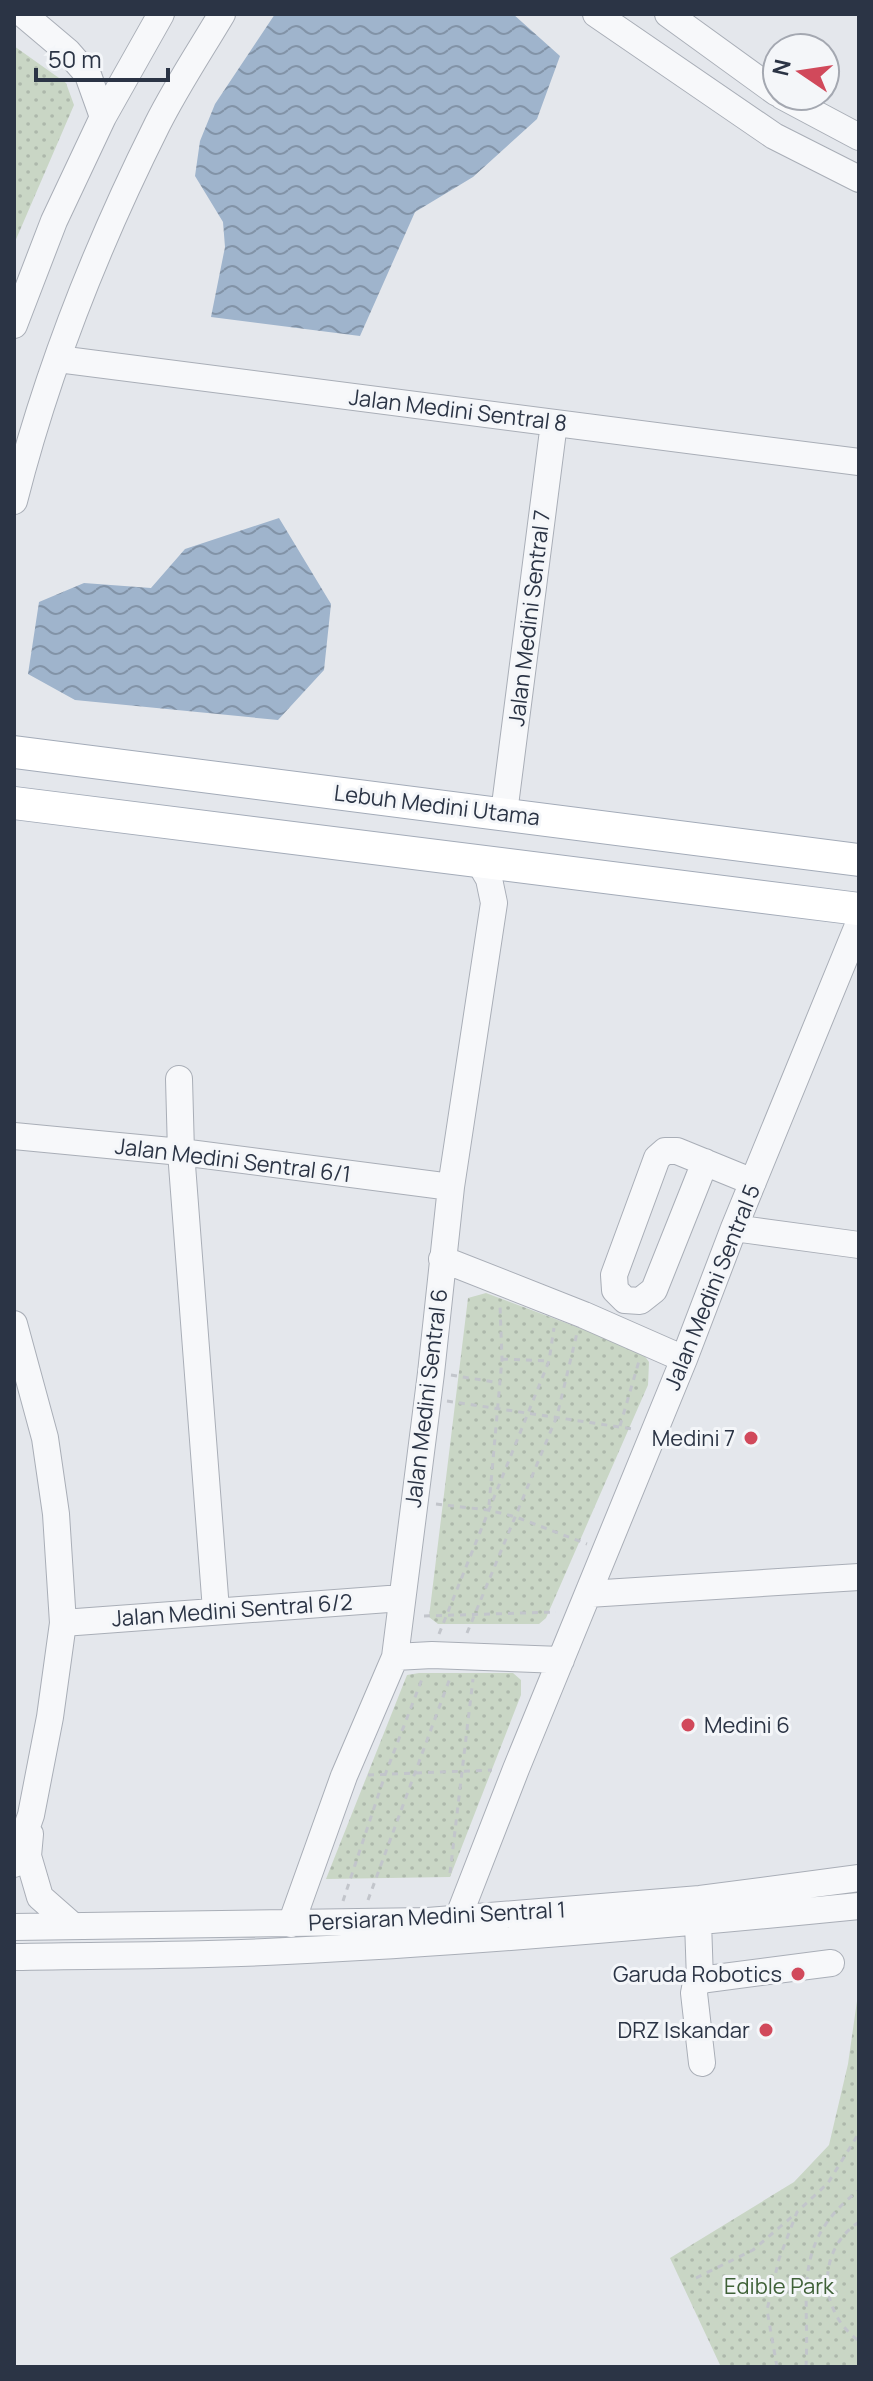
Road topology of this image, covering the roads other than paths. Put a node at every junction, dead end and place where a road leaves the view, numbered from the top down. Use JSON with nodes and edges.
{"nodes":[{"id":1,"x":23,"y":14,"type":"edge"},
{"id":2,"x":161,"y":14,"type":"edge"},
{"id":3,"x":222,"y":14,"type":"edge"},
{"id":4,"x":596,"y":14,"type":"edge"},
{"id":5,"x":668,"y":14,"type":"edge"},
{"id":6,"x":761,"y":81,"type":"edge"},
{"id":7,"x":812,"y":112,"type":"edge"},
{"id":8,"x":103,"y":117,"type":"junction"},
{"id":9,"x":859,"y":137,"type":"edge"},
{"id":10,"x":859,"y":179,"type":"edge"},
{"id":11,"x":14,"y":325,"type":"edge"},
{"id":12,"x":58,"y":359,"type":"junction"},
{"id":13,"x":554,"y":423,"type":"junction"},
{"id":14,"x":859,"y":462,"type":"edge"},
{"id":15,"x":14,"y":501,"type":"edge"},
{"id":16,"x":14,"y":752,"type":"edge"},
{"id":17,"x":14,"y":803,"type":"edge"},
{"id":18,"x":504,"y":813,"type":"junction"},
{"id":19,"x":478,"y":860,"type":"junction"},
{"id":20,"x":859,"y":860,"type":"edge"},
{"id":21,"x":859,"y":909,"type":"edge"},
{"id":22,"x":859,"y":923,"type":"edge"},
{"id":23,"x":179,"y":1079,"type":"dead end"},
{"id":24,"x":14,"y":1136,"type":"edge"},
{"id":25,"x":181,"y":1152,"type":"junction"},
{"id":26,"x":705,"y":1162,"type":"junction"},
{"id":27,"x":753,"y":1182,"type":"junction"},
{"id":28,"x":451,"y":1187,"type":"junction"},
{"id":29,"x":734,"y":1228,"type":"junction"},
{"id":30,"x":859,"y":1245,"type":"edge"},
{"id":31,"x":442,"y":1259,"type":"junction"},
{"id":32,"x":14,"y":1324,"type":"edge"},
{"id":33,"x":684,"y":1359,"type":"junction"},
{"id":34,"x":859,"y":1577,"type":"edge"},
{"id":35,"x":584,"y":1602,"type":"junction"},
{"id":36,"x":401,"y":1607,"type":"junction"},
{"id":37,"x":216,"y":1610,"type":"junction"},
{"id":38,"x":63,"y":1623,"type":"junction"},
{"id":39,"x":395,"y":1657,"type":"junction"},
{"id":40,"x":561,"y":1660,"type":"junction"},
{"id":41,"x":31,"y":1815,"type":"junction"},
{"id":42,"x":14,"y":1864,"type":"edge"},
{"id":43,"x":859,"y":1878,"type":"edge"},
{"id":44,"x":859,"y":1906,"type":"edge"},
{"id":45,"x":458,"y":1918,"type":"junction"},
{"id":46,"x":698,"y":1922,"type":"junction"},
{"id":47,"x":291,"y":1924,"type":"junction"},
{"id":48,"x":73,"y":1926,"type":"junction"},
{"id":49,"x":14,"y":1927,"type":"edge"},
{"id":50,"x":14,"y":1957,"type":"edge"},
{"id":51,"x":831,"y":1963,"type":"dead end"},
{"id":52,"x":700,"y":1980,"type":"junction"},
{"id":53,"x":702,"y":2063,"type":"dead end"}],
"edges":[{"from":1,"to":8,"type":"street"},
{"from":2,"to":8,"type":"street"},
{"from":3,"to":12,"type":"street"},
{"from":4,"to":10,"type":"street"},
{"from":5,"to":6,"type":"street"},
{"from":7,"to":9,"type":"street"},
{"from":8,"to":11,"type":"street"},
{"from":12,"to":13,"type":"street","name":"Jalan Medini Sentral 8"},
{"from":12,"to":15,"type":"street"},
{"from":13,"to":14,"type":"street","name":"Jalan Medini Sentral 8"},
{"from":13,"to":18,"type":"street","name":"Jalan Medini Sentral 7"},
{"from":16,"to":18,"type":"main road","name":"Lebuh Medini Utama"},
{"from":17,"to":19,"type":"main road"},
{"from":18,"to":20,"type":"main road","name":"Lebuh Medini Utama"},
{"from":19,"to":21,"type":"main road"},
{"from":19,"to":28,"type":"street","name":"Jalan Medini Sentral 6"},
{"from":22,"to":27,"type":"street","name":"Jalan Medini Sentral 5"},
{"from":23,"to":25,"type":"street"},
{"from":24,"to":25,"type":"street","name":"Jalan Medini Sentral 6/1"},
{"from":25,"to":28,"type":"street","name":"Jalan Medini Sentral 6/1"},
{"from":25,"to":37,"type":"street"},
{"from":26,"to":26,"type":"street"},
{"from":26,"to":27,"type":"street"},
{"from":27,"to":29,"type":"street","name":"Jalan Medini Sentral 5"},
{"from":28,"to":31,"type":"street","name":"Jalan Medini Sentral 6"},
{"from":29,"to":30,"type":"street"},
{"from":29,"to":33,"type":"street","name":"Jalan Medini Sentral 5"},
{"from":31,"to":33,"type":"street"},
{"from":31,"to":36,"type":"street","name":"Jalan Medini Sentral 6"},
{"from":32,"to":38,"type":"street"},
{"from":33,"to":35,"type":"street","name":"Jalan Medini Sentral 5"},
{"from":34,"to":35,"type":"street"},
{"from":35,"to":40,"type":"street","name":"Jalan Medini Sentral 5"},
{"from":36,"to":37,"type":"street","name":"Jalan Medini Sentral 6/2"},
{"from":36,"to":39,"type":"street","name":"Jalan Medini Sentral 6"},
{"from":37,"to":38,"type":"street","name":"Jalan Medini Sentral 6/2"},
{"from":38,"to":41,"type":"street"},
{"from":39,"to":40,"type":"street"},
{"from":39,"to":47,"type":"street","name":"Jalan Medini Sentral 6"},
{"from":40,"to":45,"type":"street","name":"Jalan Medini Sentral 5"},
{"from":41,"to":42,"type":"street"},
{"from":41,"to":48,"type":"street"},
{"from":43,"to":45,"type":"street","name":"Persiaran Medini Sentral 1"},
{"from":44,"to":46,"type":"street","name":"Persiaran Medini Sentral 1"},
{"from":45,"to":47,"type":"street","name":"Persiaran Medini Sentral 1"},
{"from":46,"to":50,"type":"street","name":"Persiaran Medini Sentral 1"},
{"from":46,"to":52,"type":"street"},
{"from":47,"to":48,"type":"street","name":"Persiaran Medini Sentral 1"},
{"from":48,"to":49,"type":"street","name":"Persiaran Medini Sentral 1"},
{"from":51,"to":52,"type":"street"},
{"from":52,"to":53,"type":"street"}]}
